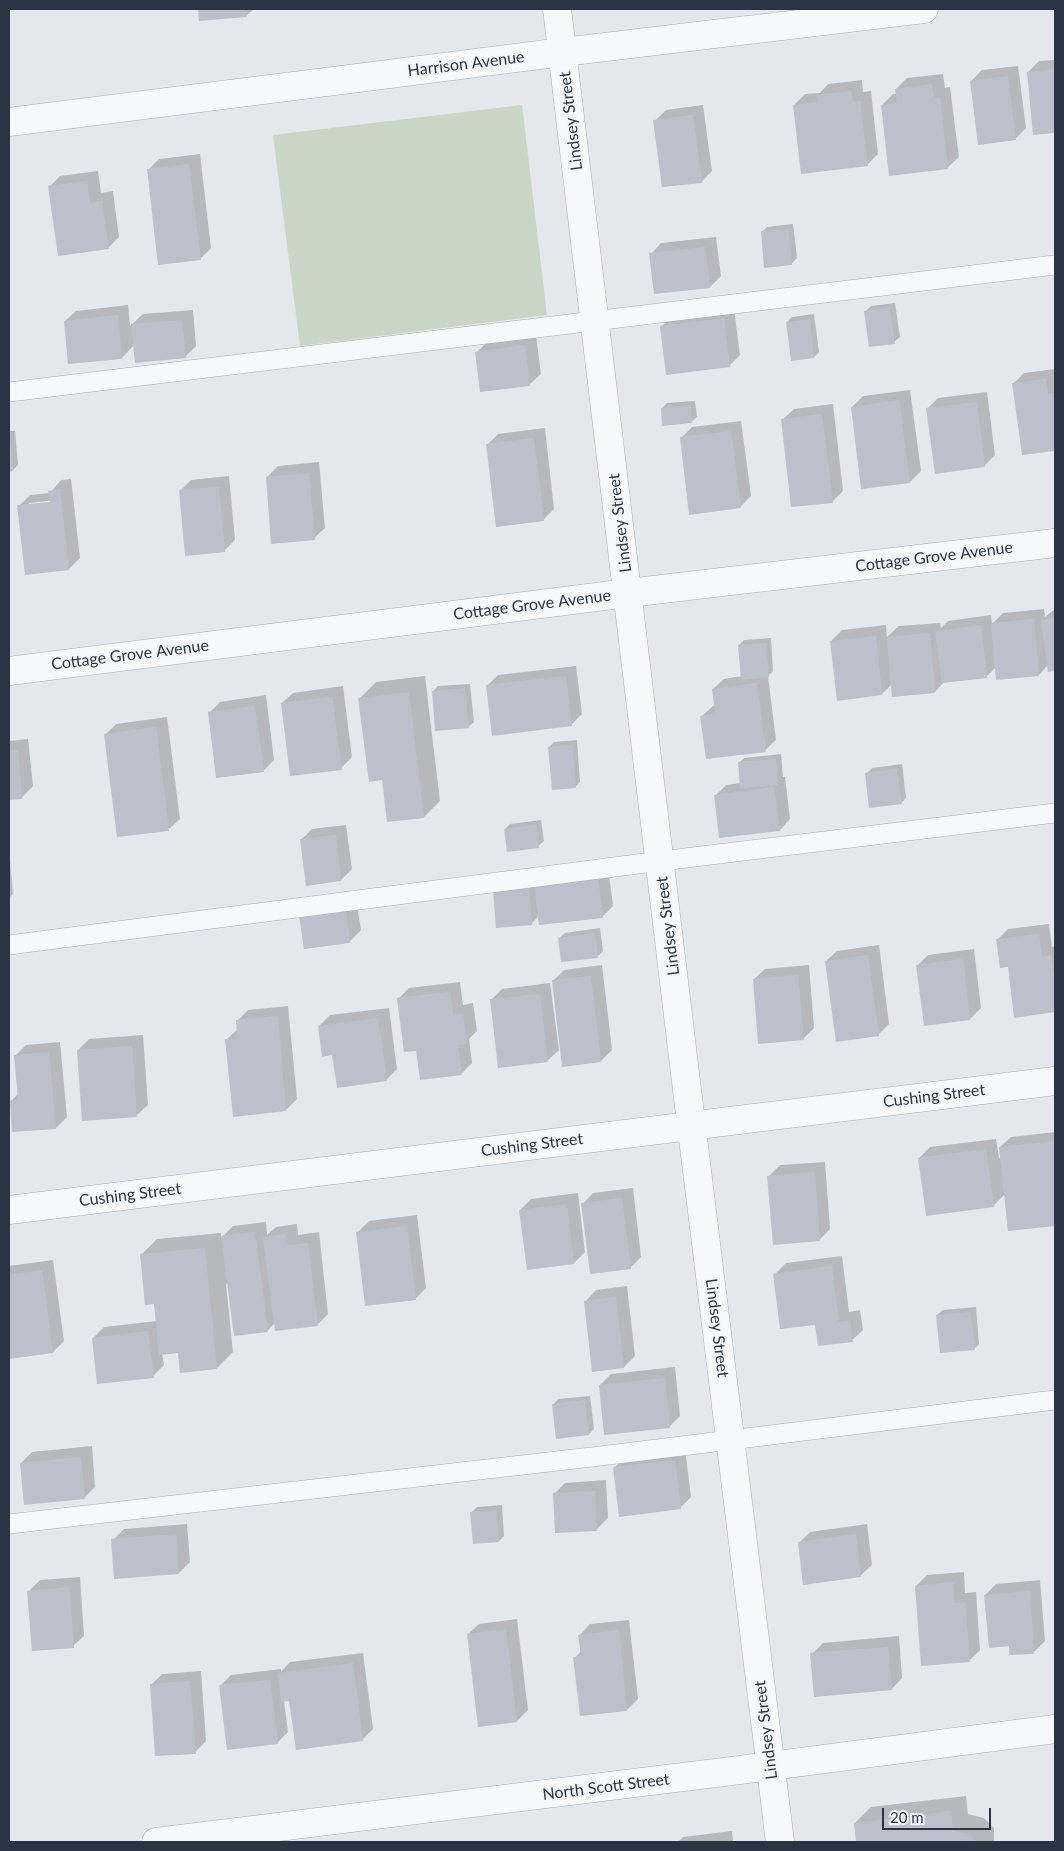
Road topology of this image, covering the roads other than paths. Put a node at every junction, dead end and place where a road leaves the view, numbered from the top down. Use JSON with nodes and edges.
{"nodes":[{"id":1,"x":557,"y":9,"type":"edge"},
{"id":2,"x":924,"y":9,"type":"edge"},
{"id":3,"x":563,"y":52,"type":"junction"},
{"id":4,"x":9,"y":122,"type":"edge"},
{"id":5,"x":1055,"y":265,"type":"edge"},
{"id":6,"x":595,"y":320,"type":"junction"},
{"id":7,"x":9,"y":392,"type":"edge"},
{"id":8,"x":1055,"y":543,"type":"edge"},
{"id":9,"x":628,"y":593,"type":"junction"},
{"id":10,"x":9,"y":671,"type":"edge"},
{"id":11,"x":1055,"y":813,"type":"edge"},
{"id":12,"x":661,"y":862,"type":"junction"},
{"id":13,"x":9,"y":945,"type":"edge"},
{"id":14,"x":1055,"y":1081,"type":"edge"},
{"id":15,"x":691,"y":1125,"type":"junction"},
{"id":16,"x":9,"y":1210,"type":"edge"},
{"id":17,"x":1055,"y":1400,"type":"edge"},
{"id":18,"x":730,"y":1439,"type":"junction"},
{"id":19,"x":9,"y":1524,"type":"edge"},
{"id":20,"x":1055,"y":1729,"type":"edge"},
{"id":21,"x":771,"y":1766,"type":"junction"},
{"id":22,"x":156,"y":1842,"type":"edge"},
{"id":23,"x":780,"y":1842,"type":"edge"}],
"edges":[{"from":1,"to":3,"type":"street","name":"Lindsey Street"},
{"from":2,"to":3,"type":"street","name":"Harrison Avenue"},
{"from":3,"to":4,"type":"street","name":"Harrison Avenue"},
{"from":3,"to":6,"type":"street","name":"Lindsey Street"},
{"from":5,"to":6,"type":"lane"},
{"from":6,"to":7,"type":"lane"},
{"from":6,"to":9,"type":"street","name":"Lindsey Street"},
{"from":8,"to":9,"type":"street","name":"Cottage Grove Avenue"},
{"from":9,"to":10,"type":"street","name":"Cottage Grove Avenue"},
{"from":9,"to":12,"type":"street","name":"Lindsey Street"},
{"from":11,"to":12,"type":"lane"},
{"from":12,"to":13,"type":"lane"},
{"from":12,"to":15,"type":"street","name":"Lindsey Street"},
{"from":14,"to":15,"type":"street","name":"Cushing Street"},
{"from":15,"to":16,"type":"street","name":"Cushing Street"},
{"from":15,"to":18,"type":"street","name":"Lindsey Street"},
{"from":17,"to":18,"type":"lane"},
{"from":18,"to":19,"type":"lane"},
{"from":18,"to":21,"type":"street","name":"Lindsey Street"},
{"from":20,"to":21,"type":"street","name":"North Scott Street"},
{"from":21,"to":22,"type":"street","name":"North Scott Street"},
{"from":21,"to":23,"type":"street","name":"Lindsey Street"}]}
